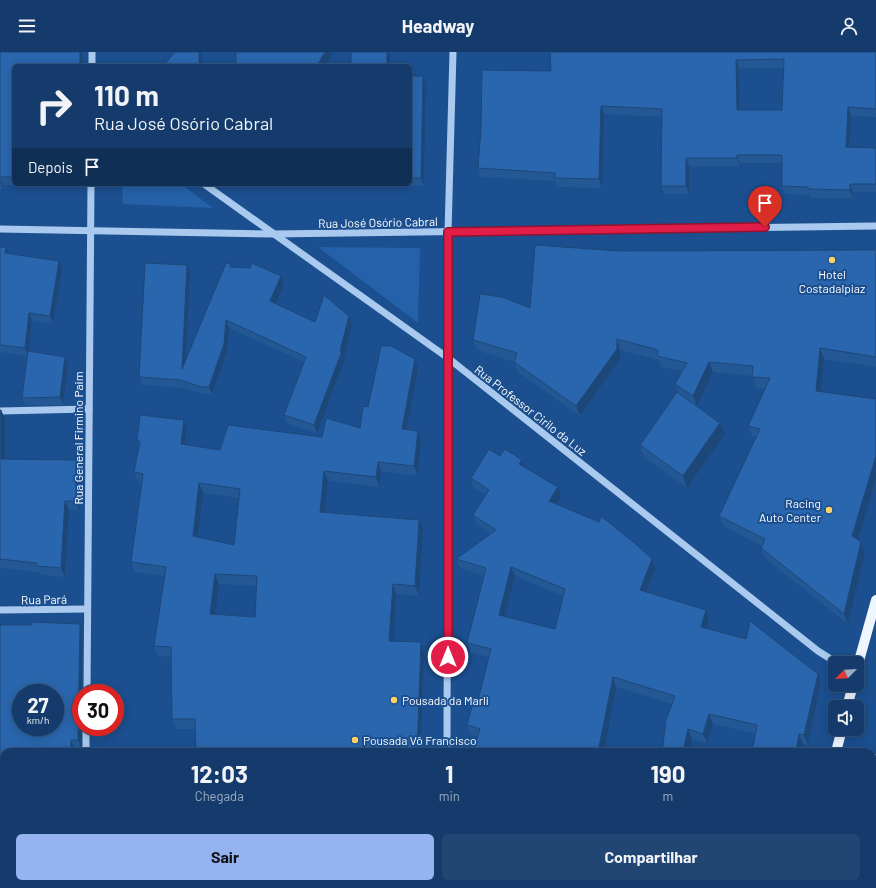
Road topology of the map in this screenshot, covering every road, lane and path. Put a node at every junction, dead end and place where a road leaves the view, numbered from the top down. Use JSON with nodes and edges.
{"nodes":[{"id":1,"x":92,"y":52,"type":"edge"},
{"id":2,"x":453,"y":52,"type":"edge"},
{"id":3,"x":92,"y":64,"type":"edge"},
{"id":4,"x":91,"y":186,"type":"edge"},
{"id":5,"x":207,"y":186,"type":"edge"},
{"id":6,"x":876,"y":226,"type":"edge"},
{"id":7,"x":0,"y":229,"type":"edge"},
{"id":8,"x":90,"y":230,"type":"junction"},
{"id":9,"x":448,"y":232,"type":"junction"},
{"id":10,"x":274,"y":234,"type":"junction"},
{"id":11,"x":448,"y":358,"type":"junction"},
{"id":12,"x":89,"y":409,"type":"junction"},
{"id":13,"x":0,"y":411,"type":"edge"},
{"id":14,"x":876,"y":600,"type":"edge"},
{"id":15,"x":87,"y":609,"type":"junction"},
{"id":16,"x":0,"y":610,"type":"edge"},
{"id":17,"x":860,"y":656,"type":"edge"},
{"id":18,"x":828,"y":657,"type":"edge"},
{"id":19,"x":87,"y":684,"type":"edge"},
{"id":20,"x":86,"y":736,"type":"edge"},
{"id":21,"x":840,"y":736,"type":"edge"},
{"id":22,"x":86,"y":748,"type":"edge"},
{"id":23,"x":447,"y":748,"type":"edge"},
{"id":24,"x":837,"y":748,"type":"edge"}],
"edges":[{"from":1,"to":3,"type":"street"},
{"from":2,"to":9,"type":"street"},
{"from":4,"to":8,"type":"street","name":"Rua General Firmino Paim"},
{"from":5,"to":10,"type":"street","name":"Rua Professor Cirilo da Luz"},
{"from":6,"to":9,"type":"street","name":"Rua José Osório Cabral"},
{"from":7,"to":8,"type":"street","name":"Rua José Osório Cabral"},
{"from":8,"to":10,"type":"street","name":"Rua José Osório Cabral"},
{"from":8,"to":12,"type":"street","name":"Rua General Firmino Paim"},
{"from":9,"to":10,"type":"street","name":"Rua José Osório Cabral"},
{"from":9,"to":11,"type":"street"},
{"from":10,"to":11,"type":"street","name":"Rua Professor Cirilo da Luz"},
{"from":11,"to":18,"type":"street","name":"Rua Professor Cirilo da Luz"},
{"from":11,"to":23,"type":"street"},
{"from":12,"to":13,"type":"street"},
{"from":12,"to":15,"type":"street","name":"Rua General Firmino Paim"},
{"from":14,"to":17,"type":"main road"},
{"from":15,"to":16,"type":"street","name":"Rua Pará"},
{"from":15,"to":19,"type":"street","name":"Rua General Firmino Paim"},
{"from":20,"to":22,"type":"street"},
{"from":21,"to":24,"type":"main road"}]}
